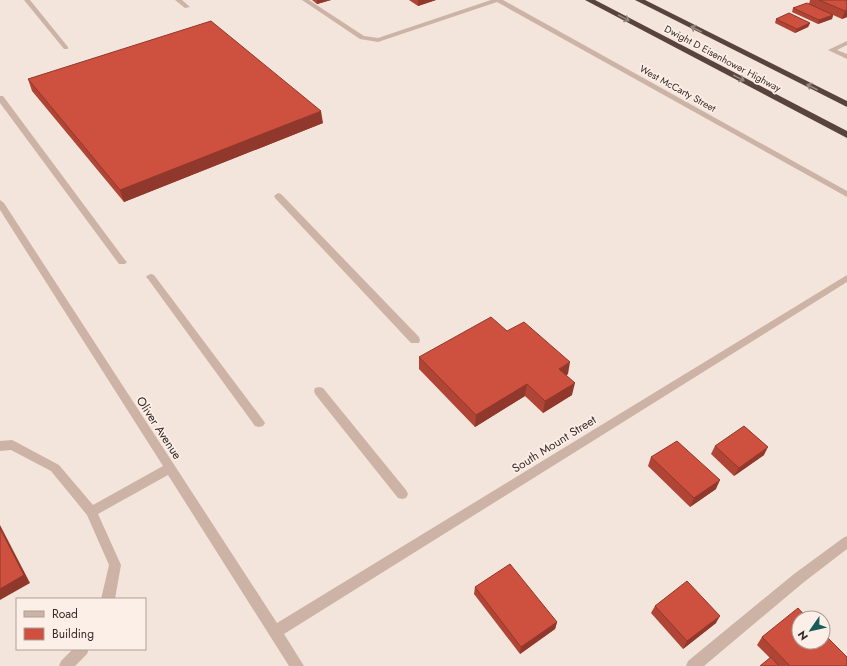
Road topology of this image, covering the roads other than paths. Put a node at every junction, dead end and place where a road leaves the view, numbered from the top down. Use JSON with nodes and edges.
{"nodes":[{"id":1,"x":27,"y":0,"type":"edge"},
{"id":2,"x":178,"y":0,"type":"edge"},
{"id":3,"x":305,"y":0,"type":"edge"},
{"id":4,"x":498,"y":0,"type":"edge"},
{"id":5,"x":589,"y":0,"type":"edge"},
{"id":6,"x":639,"y":0,"type":"edge"},
{"id":7,"x":187,"y":7,"type":"dead end"},
{"id":8,"x":847,"y":43,"type":"edge"},
{"id":9,"x":66,"y":48,"type":"dead end"},
{"id":10,"x":847,"y":57,"type":"edge"},
{"id":11,"x":0,"y":98,"type":"edge"},
{"id":12,"x":847,"y":104,"type":"edge"},
{"id":13,"x":847,"y":135,"type":"edge"},
{"id":14,"x":847,"y":194,"type":"edge"},
{"id":15,"x":278,"y":196,"type":"dead end"},
{"id":16,"x":0,"y":203,"type":"edge"},
{"id":17,"x":122,"y":262,"type":"dead end"},
{"id":18,"x":151,"y":277,"type":"dead end"},
{"id":19,"x":847,"y":278,"type":"edge"},
{"id":20,"x":415,"y":340,"type":"dead end"},
{"id":21,"x":319,"y":391,"type":"dead end"},
{"id":22,"x":259,"y":423,"type":"dead end"},
{"id":23,"x":0,"y":446,"type":"edge"},
{"id":24,"x":170,"y":468,"type":"junction"},
{"id":25,"x":402,"y":494,"type":"dead end"},
{"id":26,"x":91,"y":512,"type":"junction"},
{"id":27,"x":847,"y":542,"type":"edge"},
{"id":28,"x":108,"y":598,"type":"edge"},
{"id":29,"x":275,"y":632,"type":"junction"},
{"id":30,"x":81,"y":650,"type":"edge"},
{"id":31,"x":66,"y":666,"type":"edge"},
{"id":32,"x":297,"y":666,"type":"edge"},
{"id":33,"x":693,"y":666,"type":"edge"}],
"edges":[{"from":1,"to":9,"type":"street"},
{"from":2,"to":7,"type":"street"},
{"from":3,"to":4,"type":"street"},
{"from":4,"to":14,"type":"street","name":"West McCarty Street"},
{"from":5,"to":13,"type":"highway","name":"Dwight D Eisenhower Highway","one_way":true},
{"from":12,"to":6,"type":"highway","name":"Dwight D Eisenhower Highway","one_way":true},
{"from":8,"to":10,"type":"street"},
{"from":11,"to":17,"type":"street"},
{"from":15,"to":20,"type":"street"},
{"from":16,"to":24,"type":"street","name":"Oliver Avenue"},
{"from":18,"to":22,"type":"street"},
{"from":19,"to":29,"type":"street","name":"South Mount Street"},
{"from":21,"to":25,"type":"street"},
{"from":23,"to":26,"type":"street"},
{"from":24,"to":26,"type":"street"},
{"from":24,"to":29,"type":"street","name":"Oliver Avenue"},
{"from":26,"to":28,"type":"street"},
{"from":27,"to":33,"type":"street"},
{"from":29,"to":32,"type":"street","name":"Oliver Avenue"},
{"from":30,"to":31,"type":"street"}]}
